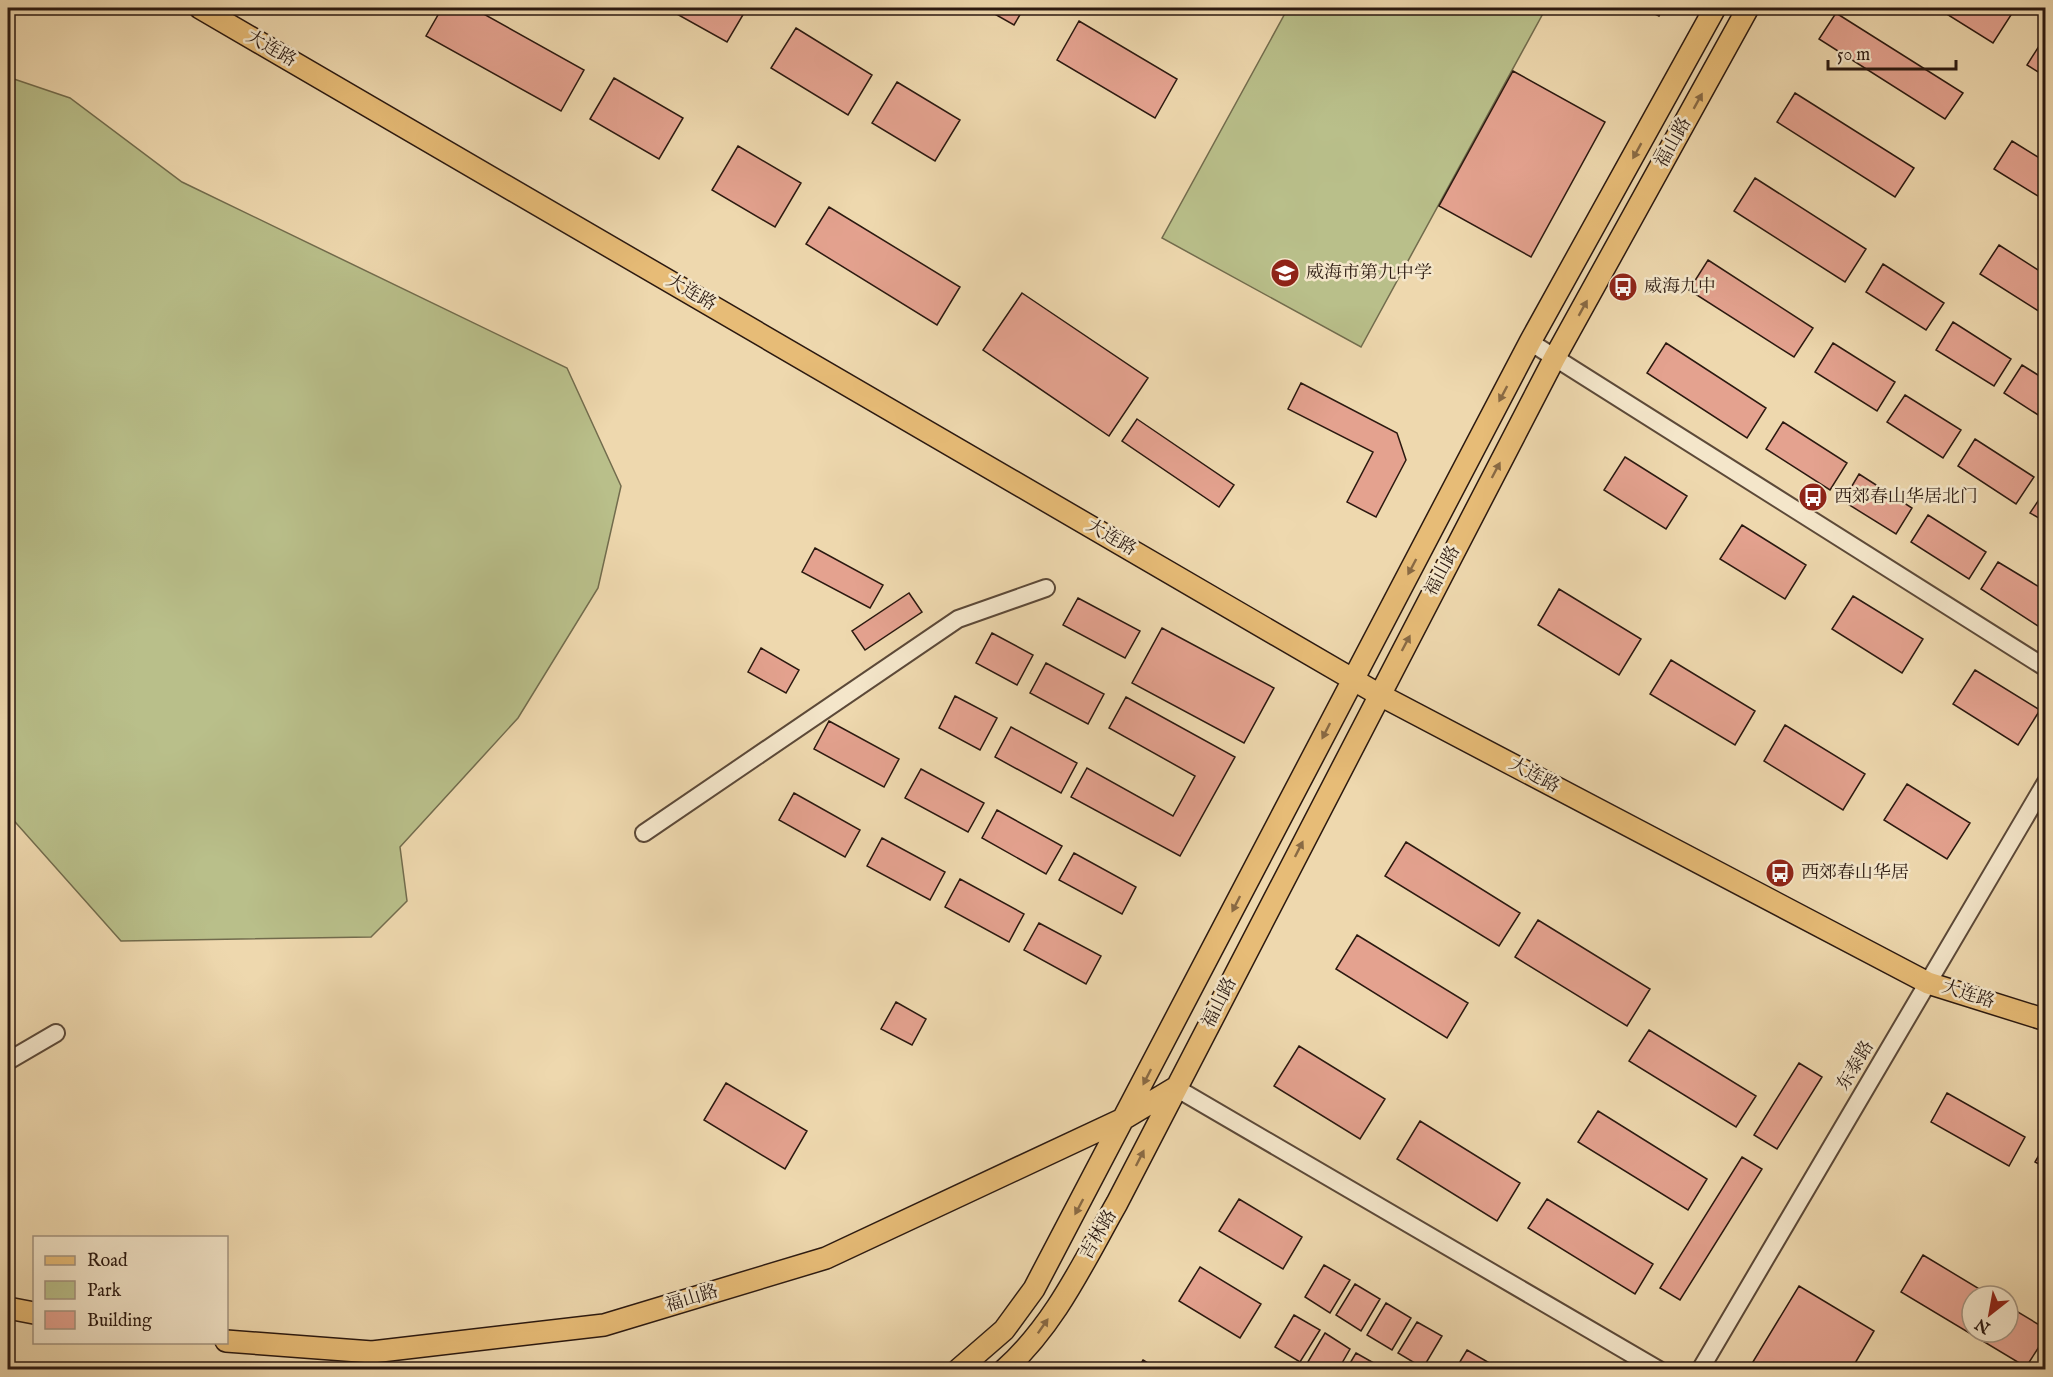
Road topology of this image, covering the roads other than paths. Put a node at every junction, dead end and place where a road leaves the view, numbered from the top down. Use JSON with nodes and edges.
{"nodes":[{"id":1,"x":201,"y":8,"type":"edge"},
{"id":2,"x":1715,"y":8,"type":"edge"},
{"id":3,"x":1748,"y":8,"type":"edge"},
{"id":4,"x":1530,"y":342,"type":"junction"},
{"id":5,"x":1554,"y":359,"type":"junction"},
{"id":6,"x":1046,"y":588,"type":"dead end"},
{"id":7,"x":2046,"y":668,"type":"edge"},
{"id":8,"x":1353,"y":679,"type":"junction"},
{"id":9,"x":1378,"y":694,"type":"junction"},
{"id":10,"x":2046,"y":782,"type":"edge"},
{"id":11,"x":644,"y":833,"type":"dead end"},
{"id":12,"x":1928,"y":983,"type":"junction"},
{"id":13,"x":2046,"y":1020,"type":"edge"},
{"id":14,"x":56,"y":1033,"type":"dead end"},
{"id":15,"x":8,"y":1061,"type":"edge"},
{"id":16,"x":1176,"y":1088,"type":"junction"},
{"id":17,"x":1125,"y":1118,"type":"junction"},
{"id":18,"x":8,"y":1308,"type":"edge"},
{"id":19,"x":33,"y":1313,"type":"edge"},
{"id":20,"x":228,"y":1341,"type":"edge"},
{"id":21,"x":958,"y":1370,"type":"edge"},
{"id":22,"x":1004,"y":1370,"type":"edge"},
{"id":23,"x":1659,"y":1370,"type":"edge"},
{"id":24,"x":1700,"y":1370,"type":"edge"}],
"edges":[{"from":1,"to":8,"type":"main road","name":"大连路"},
{"from":2,"to":4,"type":"main road","name":"福山路","one_way":true},
{"from":5,"to":3,"type":"main road","name":"福山路","one_way":true},
{"from":4,"to":5,"type":"street"},
{"from":4,"to":8,"type":"main road","name":"福山路","one_way":true},
{"from":5,"to":7,"type":"street"},
{"from":9,"to":5,"type":"main road","name":"福山路","one_way":true},
{"from":6,"to":11,"type":"street"},
{"from":8,"to":9,"type":"main road","name":"大连路"},
{"from":8,"to":17,"type":"main road","name":"福山路","one_way":true},
{"from":9,"to":12,"type":"main road","name":"大连路"},
{"from":16,"to":9,"type":"main road","name":"福山路","one_way":true},
{"from":10,"to":12,"type":"street","name":"东泰路"},
{"from":12,"to":13,"type":"main road","name":"大连路"},
{"from":12,"to":24,"type":"street","name":"东泰路"},
{"from":14,"to":15,"type":"street"},
{"from":16,"to":17,"type":"main road","name":"福山路"},
{"from":22,"to":16,"type":"main road","name":"吉林路","one_way":true},
{"from":16,"to":23,"type":"street"},
{"from":17,"to":20,"type":"main road","name":"福山路"},
{"from":17,"to":21,"type":"main road","name":"吉林路","one_way":true},
{"from":18,"to":19,"type":"main road"}]}
